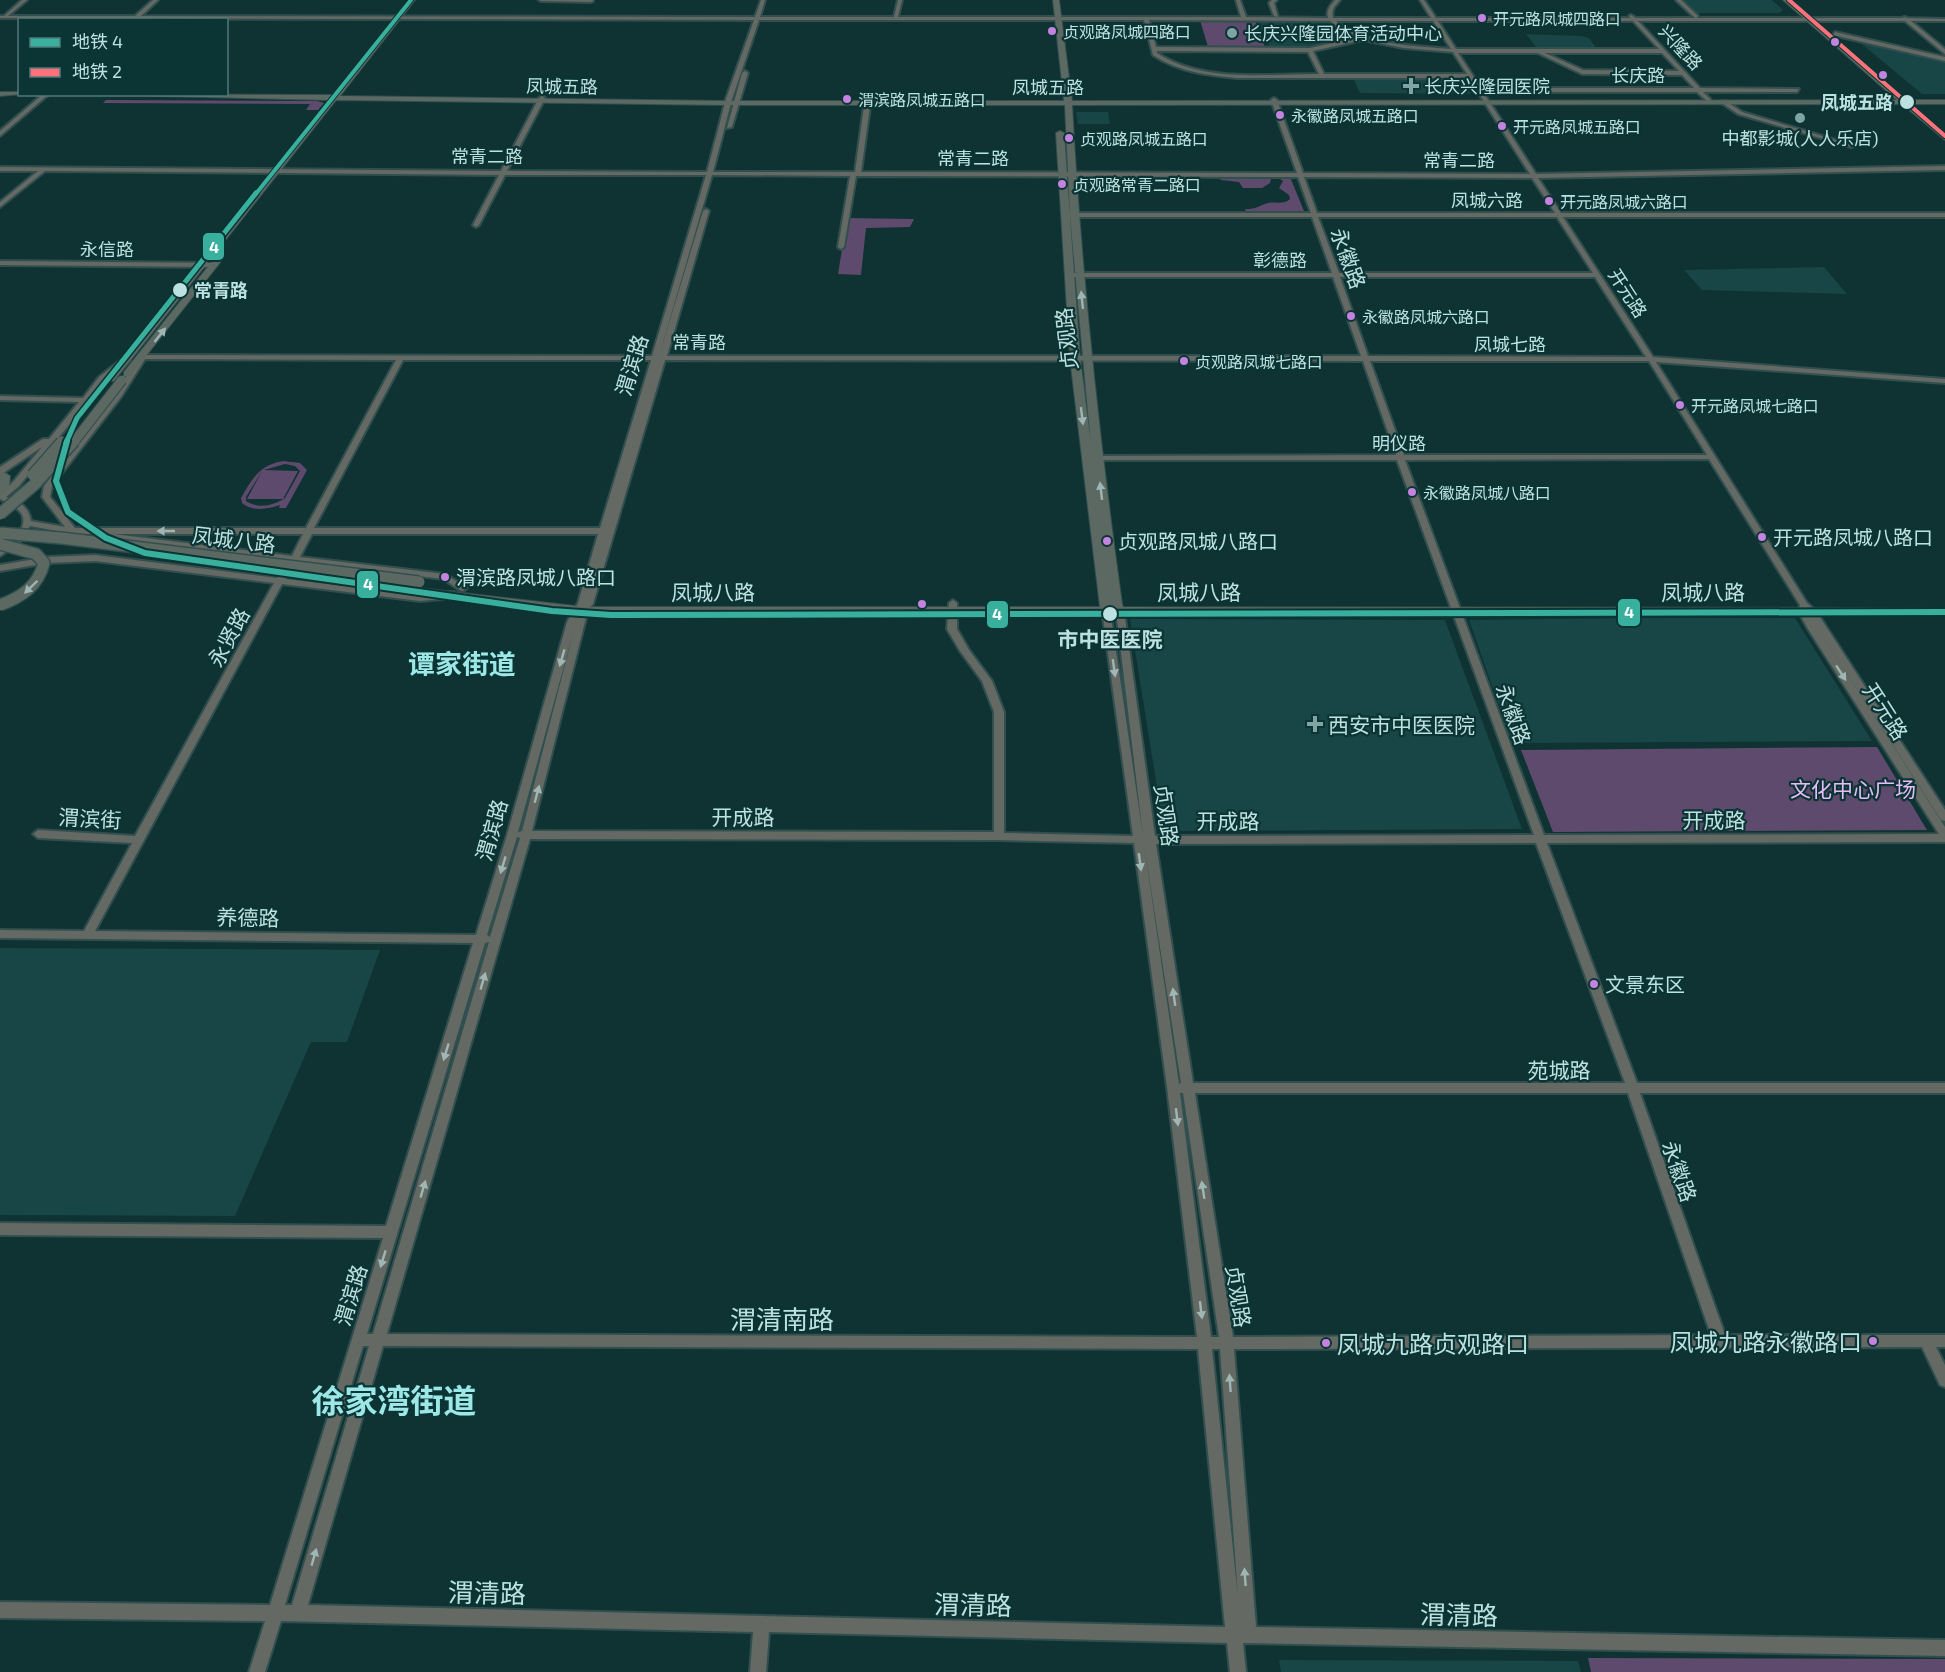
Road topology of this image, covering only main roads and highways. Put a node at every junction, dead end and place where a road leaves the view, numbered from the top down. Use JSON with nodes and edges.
{"nodes":[{"id":1,"x":412,"y":0,"type":"edge"},
{"id":2,"x":422,"y":0,"type":"edge"},
{"id":3,"x":1049,"y":0,"type":"edge"},
{"id":4,"x":1056,"y":0,"type":"edge"},
{"id":5,"x":1786,"y":0,"type":"edge"},
{"id":6,"x":1796,"y":0,"type":"edge"},
{"id":7,"x":404,"y":17,"type":"junction"},
{"id":8,"x":1055,"y":17,"type":"junction"},
{"id":9,"x":1811,"y":17,"type":"junction"},
{"id":10,"x":0,"y":89,"type":"edge"},
{"id":11,"x":18,"y":89,"type":"edge"},
{"id":12,"x":228,"y":91,"type":"edge"},
{"id":13,"x":0,"y":94,"type":"edge"},
{"id":14,"x":18,"y":94,"type":"edge"},
{"id":15,"x":228,"y":94,"type":"edge"},
{"id":16,"x":343,"y":94,"type":"junction"},
{"id":17,"x":1064,"y":101,"type":"junction"},
{"id":18,"x":1485,"y":101,"type":"junction"},
{"id":19,"x":1908,"y":101,"type":"junction"},
{"id":20,"x":1945,"y":101,"type":"edge"},
{"id":21,"x":1945,"y":129,"type":"edge"},
{"id":22,"x":1945,"y":138,"type":"edge"},
{"id":23,"x":281,"y":180,"type":"dead end"},
{"id":24,"x":222,"y":255,"type":"dead end"},
{"id":25,"x":207,"y":267,"type":"junction"},
{"id":26,"x":117,"y":380,"type":"junction"},
{"id":27,"x":1092,"y":458,"type":"junction"},
{"id":28,"x":0,"y":472,"type":"edge"},
{"id":29,"x":0,"y":498,"type":"edge"},
{"id":30,"x":0,"y":514,"type":"edge"},
{"id":31,"x":0,"y":532,"type":"edge"},
{"id":32,"x":0,"y":543,"type":"edge"},
{"id":33,"x":415,"y":586,"type":"junction"},
{"id":34,"x":1945,"y":604,"type":"edge"},
{"id":35,"x":0,"y":605,"type":"edge"},
{"id":36,"x":1112,"y":607,"type":"junction"},
{"id":37,"x":1806,"y":609,"type":"junction"},
{"id":38,"x":1945,"y":611,"type":"edge"}],
"edges":[{"from":1,"to":7,"type":"main road"},
{"from":2,"to":7,"type":"main road"},
{"from":3,"to":8,"type":"main road","name":"贞观路"},
{"from":4,"to":8,"type":"main road","name":"贞观路"},
{"from":5,"to":9,"type":"main road"},
{"from":6,"to":9,"type":"main road"},
{"from":7,"to":16,"type":"main road"},
{"from":8,"to":17,"type":"main road","name":"贞观路"},
{"from":9,"to":19,"type":"main road"},
{"from":9,"to":19,"type":"main road"},
{"from":10,"to":11,"type":"main road"},
{"from":12,"to":16,"type":"main road","name":"凤城五路"},
{"from":13,"to":14,"type":"main road"},
{"from":15,"to":16,"type":"main road","name":"凤城五路"},
{"from":16,"to":17,"type":"main road","name":"凤城五路"},
{"from":16,"to":23,"type":"main road"},
{"from":16,"to":25,"type":"main road"},
{"from":17,"to":18,"type":"main road","name":"凤城五路"},
{"from":27,"to":17,"type":"main road","name":"贞观路","one_way":true},
{"from":17,"to":27,"type":"main road","name":"贞观路","one_way":true},
{"from":18,"to":19,"type":"main road","name":"凤城五路"},
{"from":18,"to":19,"type":"main road","name":"凤城五路"},
{"from":19,"to":20,"type":"main road","name":"凤城五路"},
{"from":19,"to":21,"type":"main road"},
{"from":19,"to":22,"type":"main road"},
{"from":24,"to":25,"type":"main road"},
{"from":25,"to":26,"type":"main road"},
{"from":26,"to":25,"type":"main road","one_way":true},
{"from":26,"to":29,"type":"main road","bridge":true},
{"from":26,"to":30,"type":"main road","bridge":true},
{"from":27,"to":36,"type":"main road","name":"贞观路"},
{"from":28,"to":29,"type":"main road"},
{"from":31,"to":33,"type":"main road","name":"凤城八路","bridge":true},
{"from":32,"to":33,"type":"main road","name":"凤城八路"},
{"from":32,"to":35,"type":"main road","one_way":true,"bridge":true},
{"from":33,"to":36,"type":"main road","name":"凤城八路"},
{"from":34,"to":37,"type":"main road","name":"凤城八路"},
{"from":36,"to":37,"type":"main road","name":"凤城八路"},
{"from":37,"to":38,"type":"main road","name":"凤城八路"}]}
